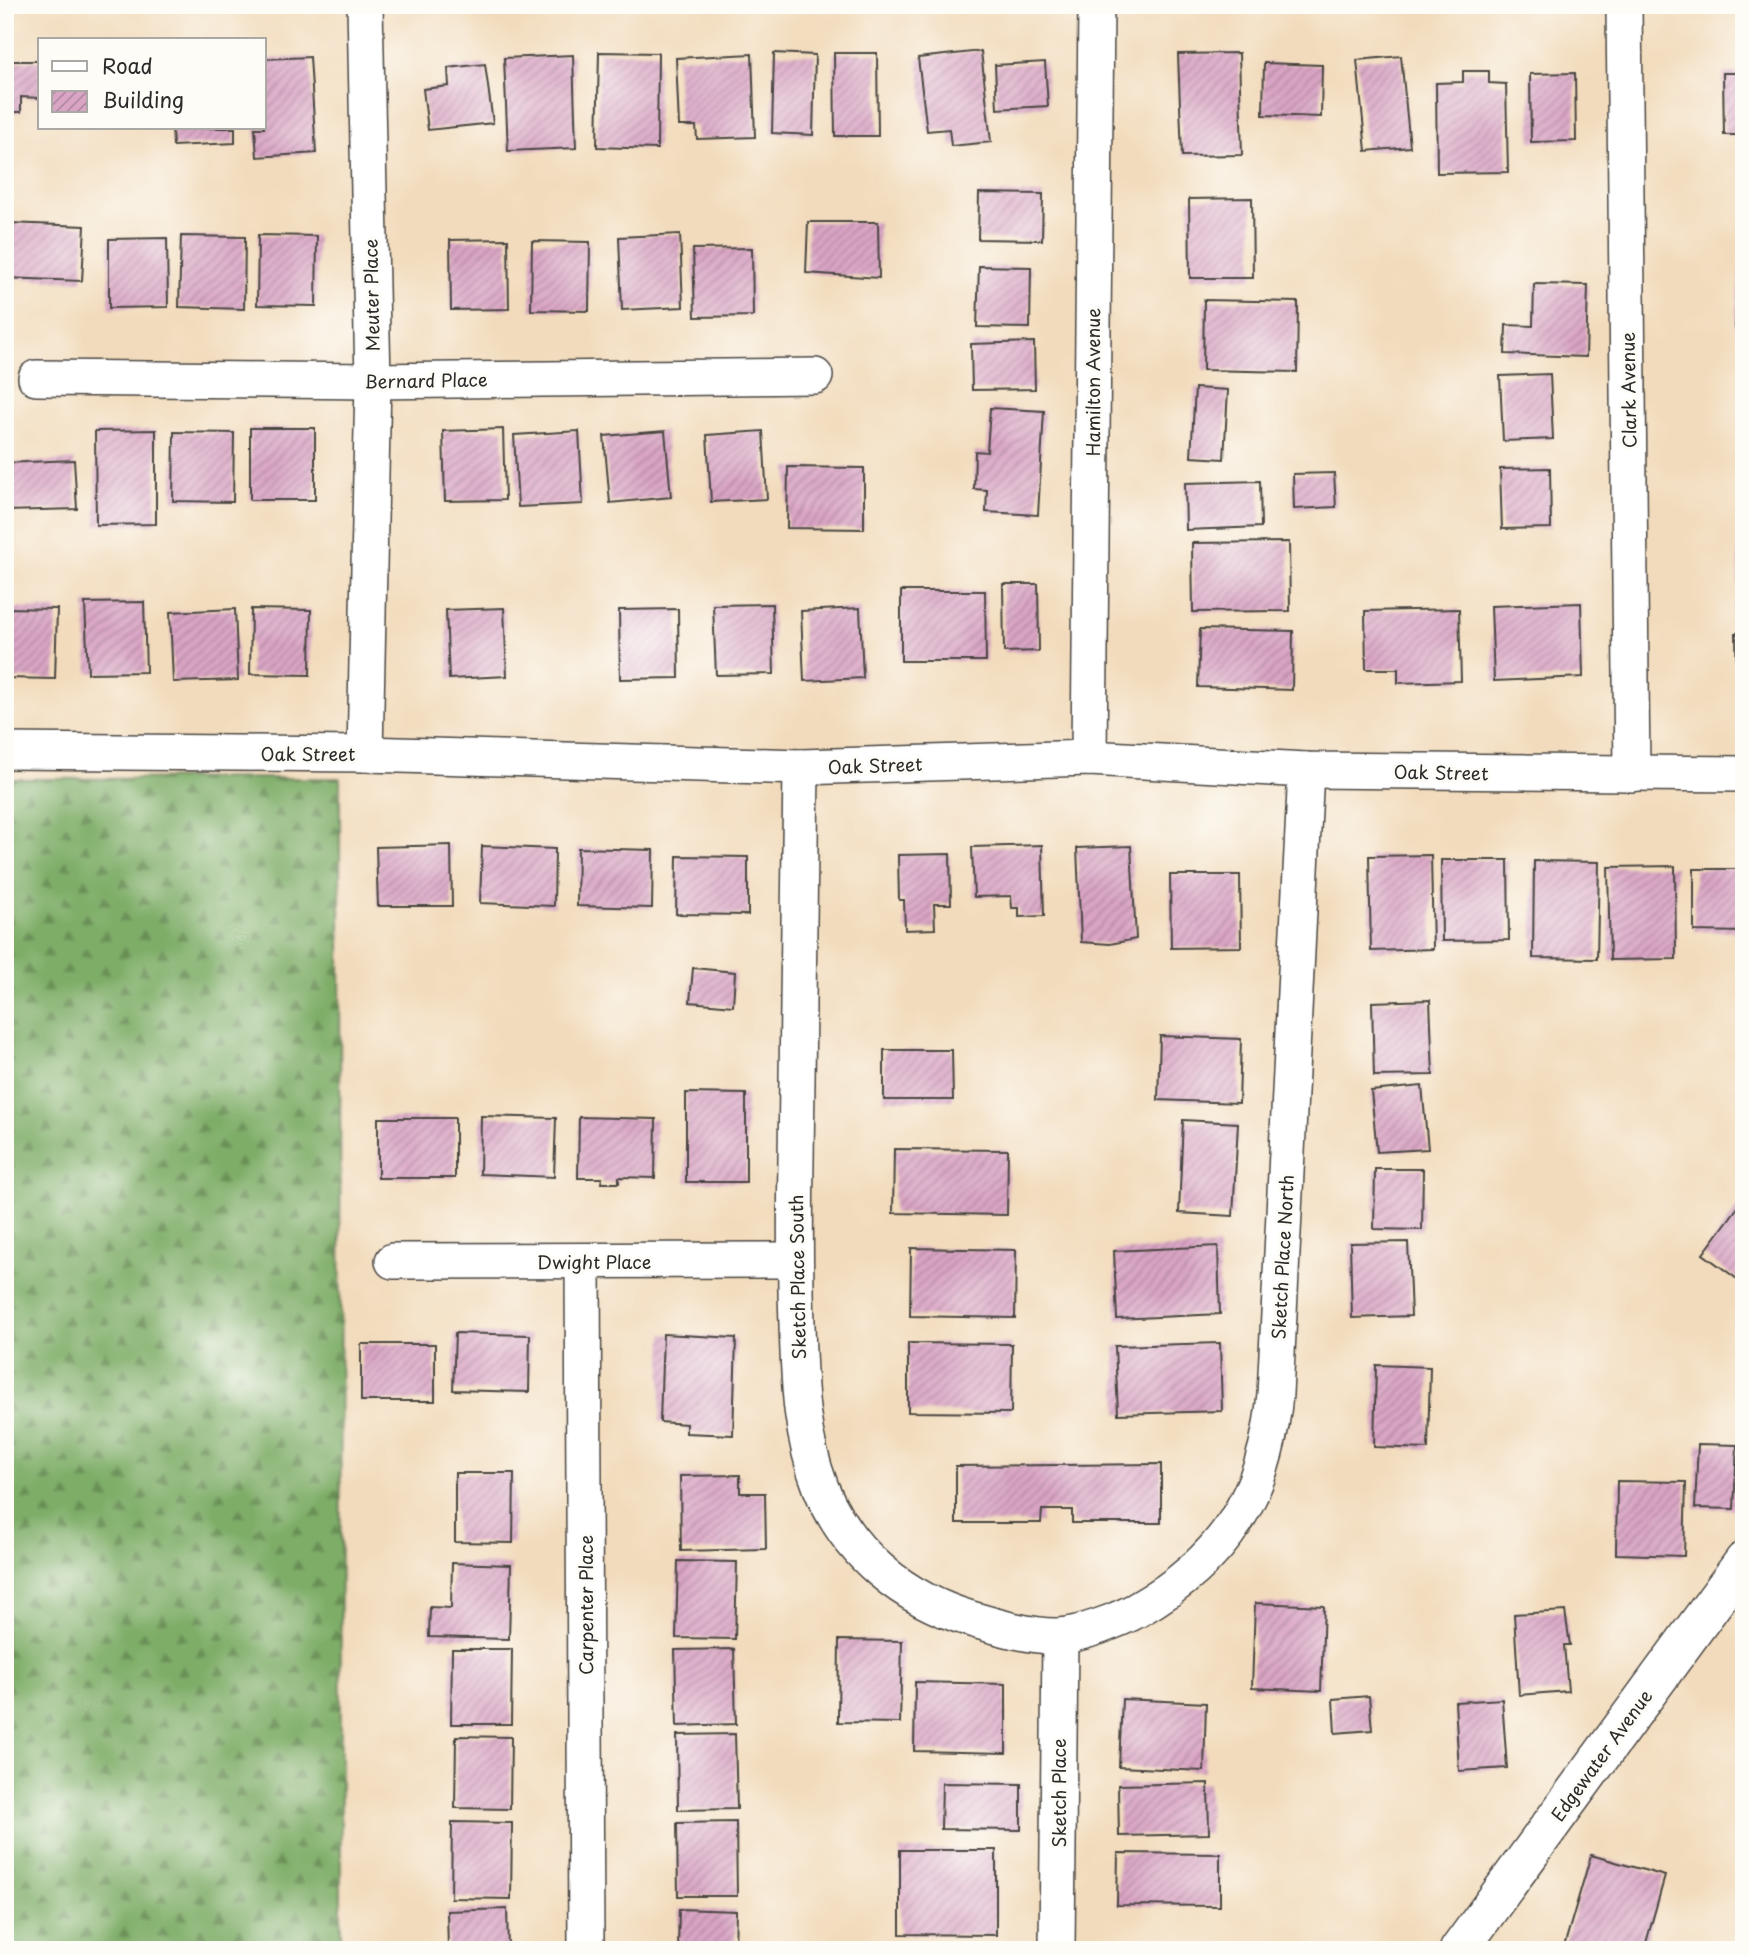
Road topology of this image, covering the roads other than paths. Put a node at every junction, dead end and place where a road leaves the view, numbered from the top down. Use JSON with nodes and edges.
{"nodes":[{"id":1,"x":365,"y":5,"type":"edge"},
{"id":2,"x":1096,"y":5,"type":"edge"},
{"id":3,"x":1624,"y":5,"type":"edge"},
{"id":4,"x":816,"y":376,"type":"dead end"},
{"id":5,"x":36,"y":379,"type":"dead end"},
{"id":6,"x":373,"y":381,"type":"junction"},
{"id":7,"x":5,"y":751,"type":"edge"},
{"id":8,"x":365,"y":754,"type":"junction"},
{"id":9,"x":1089,"y":758,"type":"junction"},
{"id":10,"x":801,"y":767,"type":"junction"},
{"id":11,"x":1306,"y":770,"type":"junction"},
{"id":12,"x":1632,"y":774,"type":"junction"},
{"id":13,"x":1744,"y":774,"type":"edge"},
{"id":14,"x":794,"y":1260,"type":"junction"},
{"id":15,"x":393,"y":1261,"type":"dead end"},
{"id":16,"x":583,"y":1261,"type":"junction"},
{"id":17,"x":1744,"y":1561,"type":"edge"},
{"id":18,"x":1060,"y":1636,"type":"junction"},
{"id":19,"x":586,"y":1950,"type":"edge"},
{"id":20,"x":1057,"y":1950,"type":"edge"},
{"id":21,"x":1459,"y":1950,"type":"edge"}],
"edges":[{"from":1,"to":6,"type":"street","name":"Meuter Place"},
{"from":2,"to":9,"type":"street","name":"Hamilton Avenue"},
{"from":3,"to":12,"type":"street","name":"Clark Avenue"},
{"from":4,"to":6,"type":"street","name":"Bernard Place"},
{"from":5,"to":6,"type":"street","name":"Bernard Place"},
{"from":6,"to":8,"type":"street","name":"Meuter Place"},
{"from":7,"to":8,"type":"street","name":"Oak Street"},
{"from":8,"to":10,"type":"street","name":"Oak Street"},
{"from":9,"to":10,"type":"street","name":"Oak Street"},
{"from":9,"to":11,"type":"street","name":"Oak Street"},
{"from":10,"to":14,"type":"street","name":"Sketch Place South"},
{"from":11,"to":12,"type":"street","name":"Oak Street"},
{"from":11,"to":18,"type":"street","name":"Sketch Place North"},
{"from":12,"to":13,"type":"street","name":"Oak Street"},
{"from":14,"to":16,"type":"street","name":"Dwight Place"},
{"from":14,"to":18,"type":"street","name":"Sketch Place South"},
{"from":15,"to":16,"type":"street","name":"Dwight Place"},
{"from":16,"to":19,"type":"street","name":"Carpenter Place"},
{"from":17,"to":21,"type":"street","name":"Edgewater Avenue"},
{"from":18,"to":20,"type":"street","name":"Sketch Place"}]}
